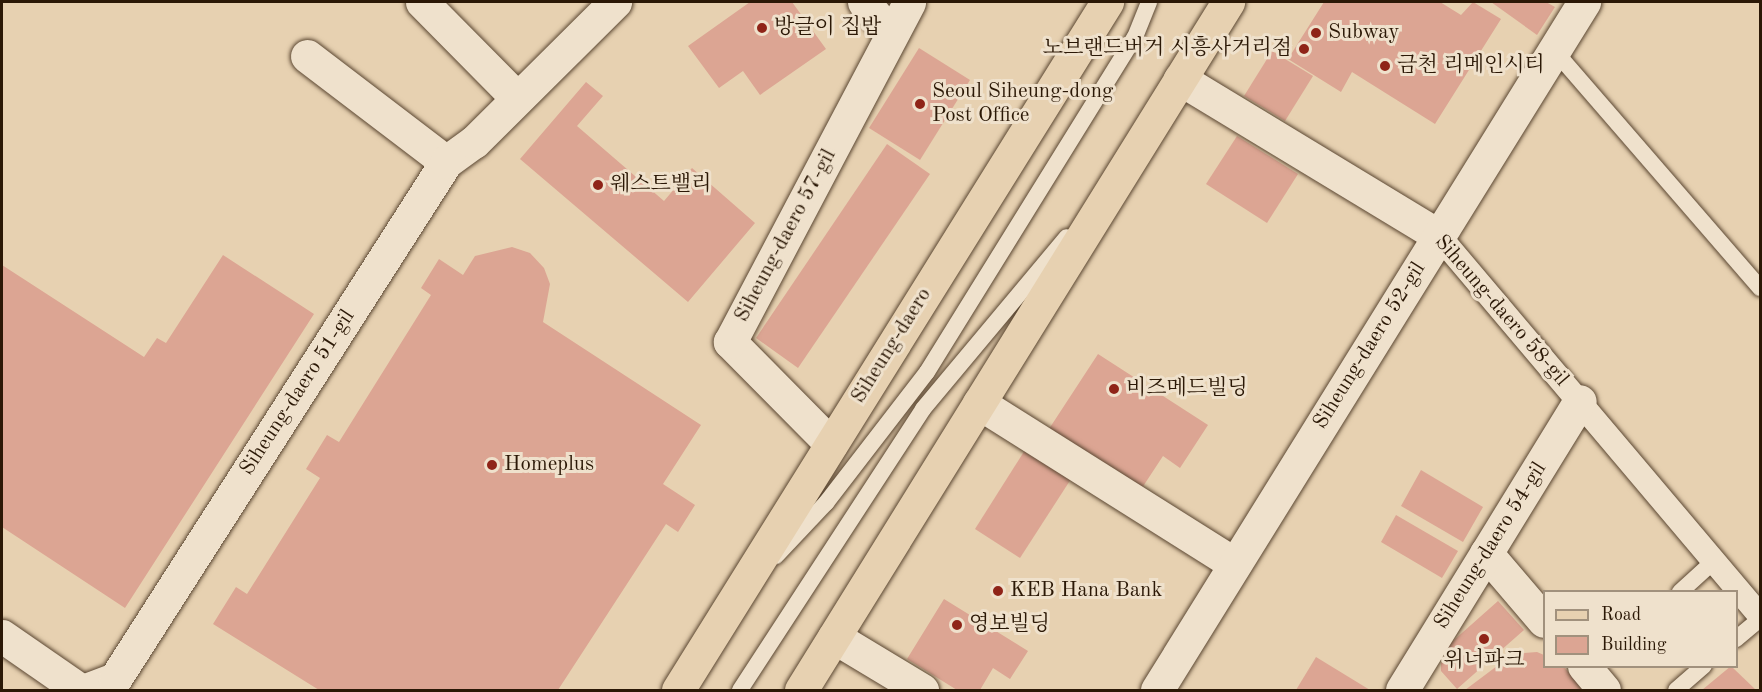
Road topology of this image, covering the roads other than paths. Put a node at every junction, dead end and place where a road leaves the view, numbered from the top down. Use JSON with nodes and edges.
{"nodes":[{"id":1,"x":422,"y":2,"type":"edge"},
{"id":2,"x":615,"y":2,"type":"edge"},
{"id":3,"x":864,"y":2,"type":"edge"},
{"id":4,"x":909,"y":2,"type":"edge"},
{"id":5,"x":1107,"y":2,"type":"edge"},
{"id":6,"x":1149,"y":2,"type":"edge"},
{"id":7,"x":1228,"y":2,"type":"edge"},
{"id":8,"x":1584,"y":2,"type":"edge"},
{"id":9,"x":891,"y":34,"type":"junction"},
{"id":10,"x":1554,"y":50,"type":"junction"},
{"id":11,"x":307,"y":57,"type":"dead end"},
{"id":12,"x":1180,"y":79,"type":"junction"},
{"id":13,"x":515,"y":96,"type":"junction"},
{"id":14,"x":446,"y":162,"type":"junction"},
{"id":15,"x":1122,"y":172,"type":"junction"},
{"id":16,"x":1439,"y":236,"type":"junction"},
{"id":17,"x":1761,"y":288,"type":"edge"},
{"id":18,"x":1580,"y":401,"type":"junction"},
{"id":19,"x":979,"y":403,"type":"junction"},
{"id":20,"x":831,"y":444,"type":"junction"},
{"id":21,"x":1486,"y":553,"type":"junction"},
{"id":22,"x":1714,"y":561,"type":"junction"},
{"id":23,"x":1235,"y":564,"type":"junction"},
{"id":24,"x":1681,"y":590,"type":"edge"},
{"id":25,"x":731,"y":605,"type":"junction"},
{"id":26,"x":1761,"y":617,"type":"edge"},
{"id":27,"x":1543,"y":619,"type":"edge"},
{"id":28,"x":2,"y":636,"type":"edge"},
{"id":29,"x":834,"y":637,"type":"junction"},
{"id":30,"x":1738,"y":638,"type":"edge"},
{"id":31,"x":1702,"y":668,"type":"edge"},
{"id":32,"x":1412,"y":686,"type":"edge"},
{"id":33,"x":81,"y":690,"type":"edge"},
{"id":34,"x":86,"y":690,"type":"edge"},
{"id":35,"x":678,"y":690,"type":"edge"},
{"id":36,"x":740,"y":690,"type":"edge"},
{"id":37,"x":801,"y":690,"type":"edge"},
{"id":38,"x":922,"y":690,"type":"edge"},
{"id":39,"x":1157,"y":690,"type":"edge"},
{"id":40,"x":1676,"y":690,"type":"edge"}],
"edges":[{"from":1,"to":13,"type":"street"},
{"from":2,"to":13,"type":"street"},
{"from":3,"to":9,"type":"street"},
{"from":4,"to":9,"type":"street","name":"Siheung-daero 57-gil"},
{"from":5,"to":20,"type":"main road","name":"Siheung-daero"},
{"from":6,"to":25,"type":"lane"},
{"from":7,"to":12,"type":"main road"},
{"from":8,"to":10,"type":"street","name":"Siheung-daero 52-gil"},
{"from":9,"to":20,"type":"street","name":"Siheung-daero 57-gil"},
{"from":10,"to":16,"type":"street","name":"Siheung-daero 52-gil"},
{"from":10,"to":17,"type":"lane"},
{"from":11,"to":14,"type":"street"},
{"from":12,"to":15,"type":"main road"},
{"from":12,"to":16,"type":"street","name":"Siheung-daero 58-gil"},
{"from":13,"to":14,"type":"street","name":"Siheung-daero 51-gil"},
{"from":14,"to":34,"type":"street","name":"Siheung-daero 51-gil"},
{"from":15,"to":19,"type":"main road"},
{"from":15,"to":36,"type":"lane"},
{"from":16,"to":18,"type":"street","name":"Siheung-daero 58-gil"},
{"from":16,"to":23,"type":"street","name":"Siheung-daero 52-gil"},
{"from":18,"to":21,"type":"street","name":"Siheung-daero 54-gil"},
{"from":18,"to":22,"type":"street","name":"Siheung-daero 58-gil"},
{"from":19,"to":23,"type":"street"},
{"from":19,"to":29,"type":"main road"},
{"from":20,"to":25,"type":"main road","name":"Siheung-daero"},
{"from":21,"to":27,"type":"street"},
{"from":21,"to":32,"type":"street","name":"Siheung-daero 54-gil"},
{"from":22,"to":24,"type":"lane"},
{"from":22,"to":26,"type":"street","name":"Siheung-daero 58-gil"},
{"from":23,"to":39,"type":"street","name":"Siheung-daero 52-gil"},
{"from":25,"to":35,"type":"main road","name":"Siheung-daero"},
{"from":26,"to":30,"type":"lane","name":"Siheung-daero 58-gil"},
{"from":28,"to":33,"type":"street"},
{"from":29,"to":37,"type":"main road"},
{"from":29,"to":38,"type":"street"},
{"from":31,"to":40,"type":"lane"}]}
